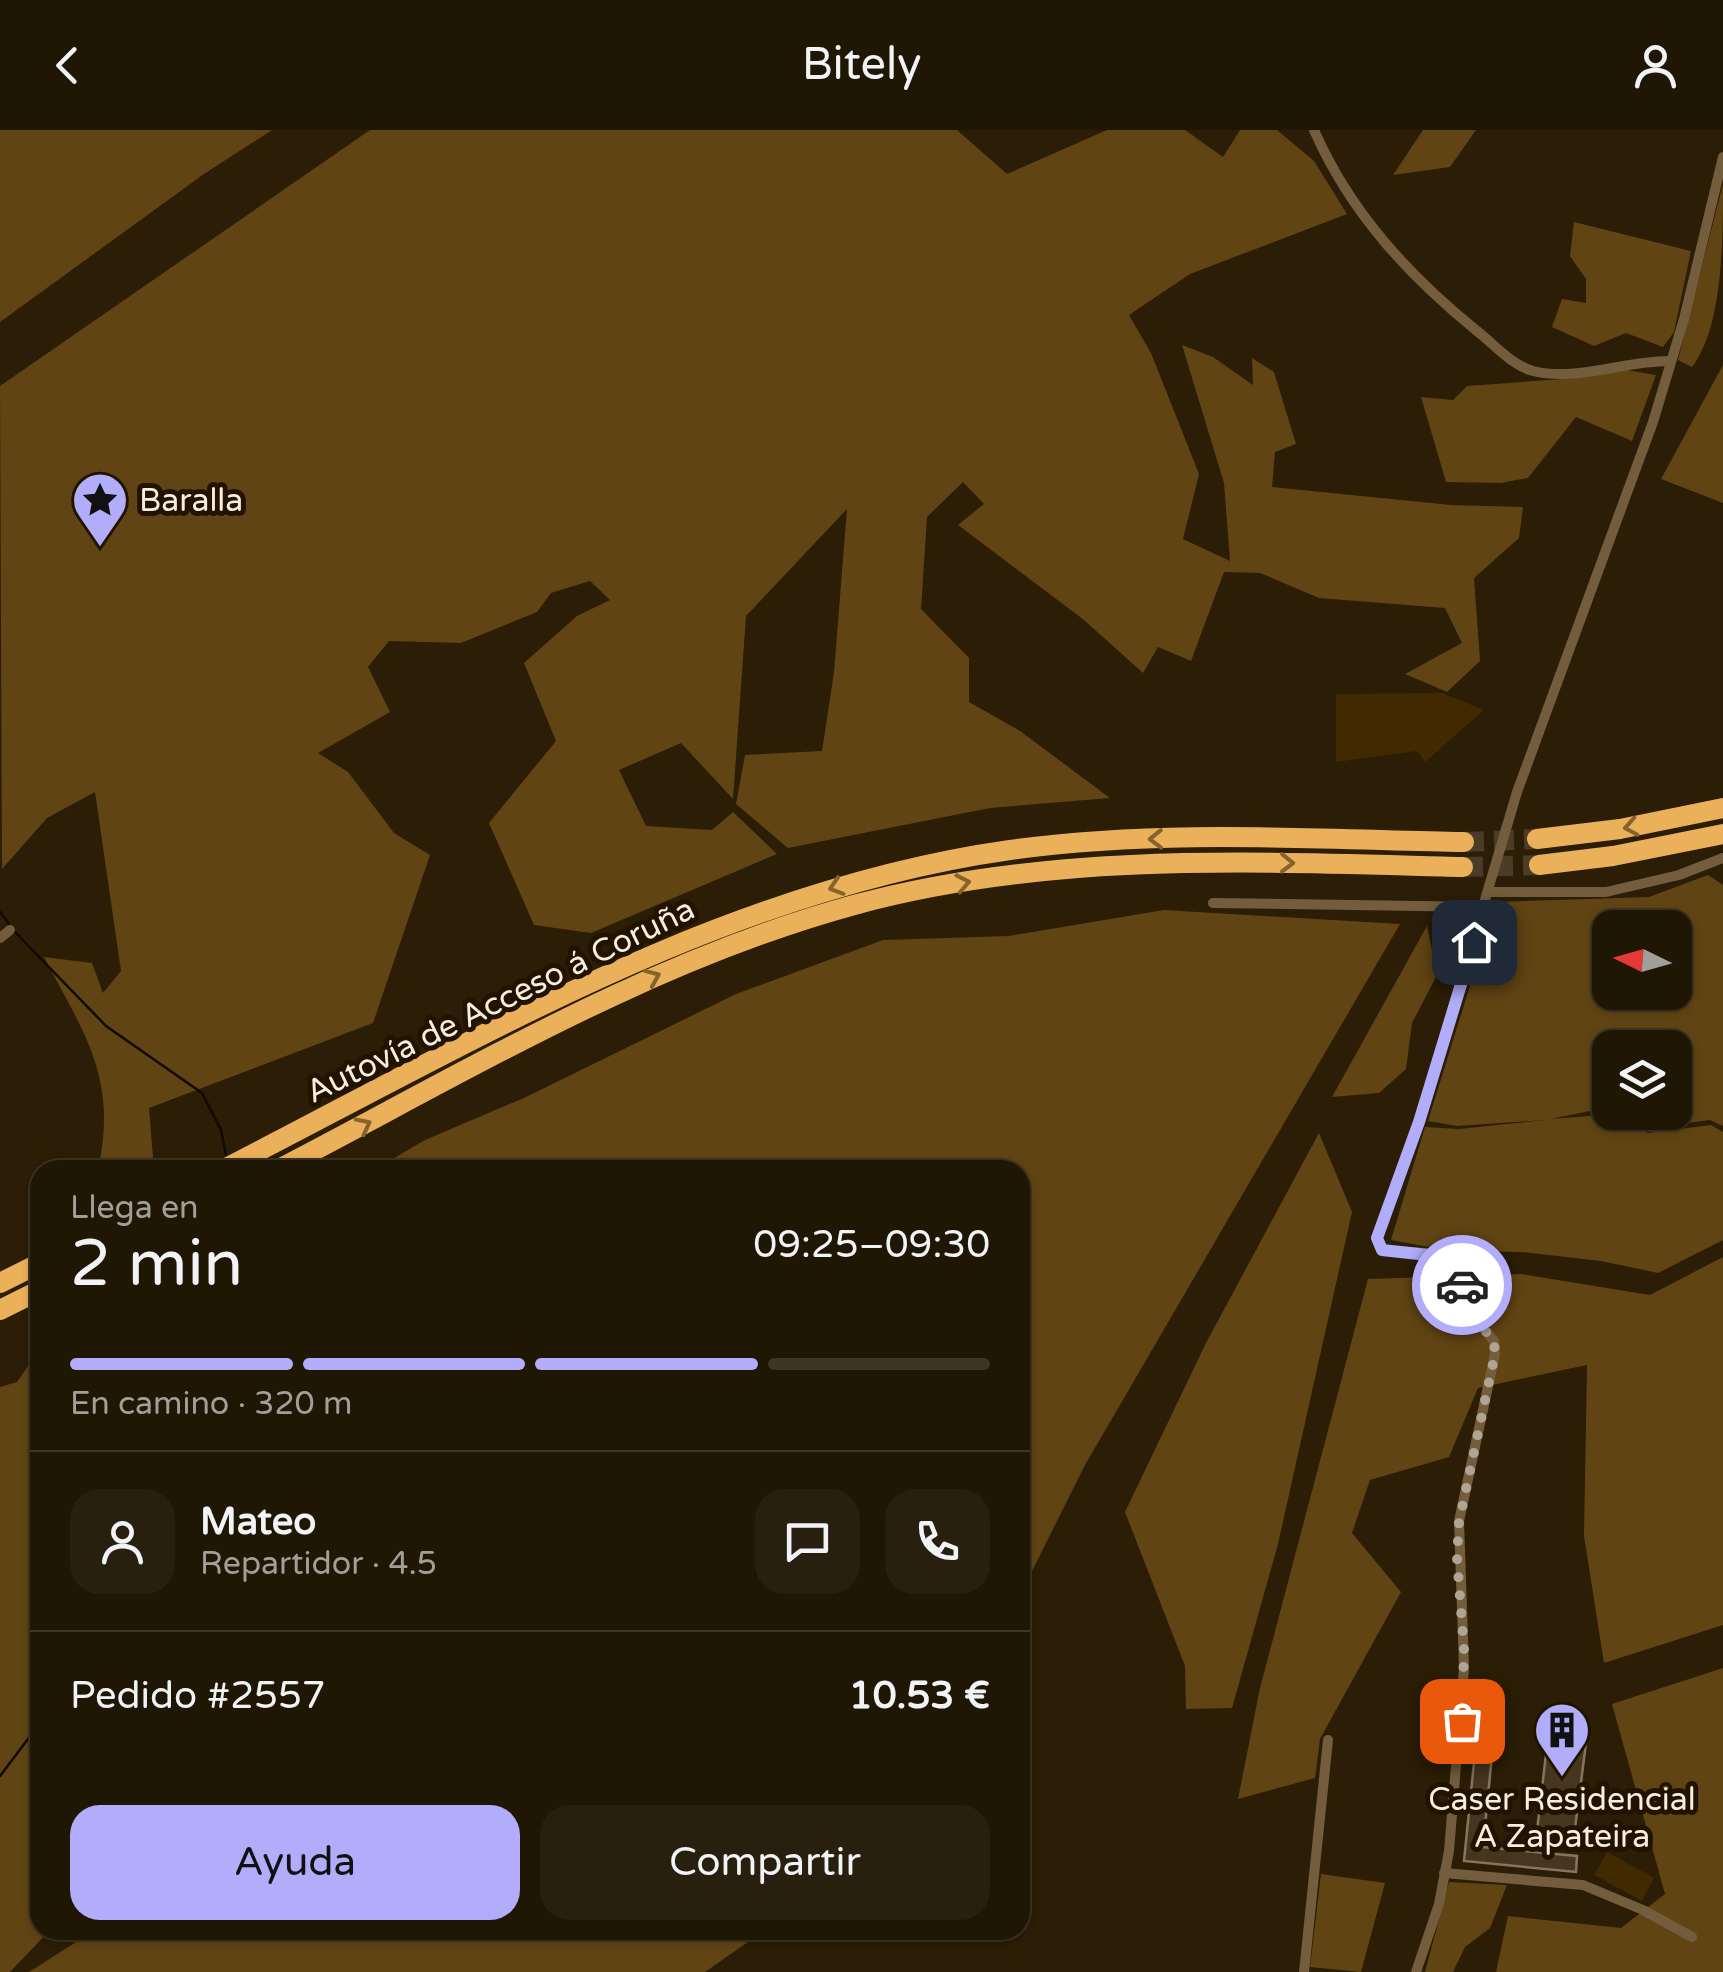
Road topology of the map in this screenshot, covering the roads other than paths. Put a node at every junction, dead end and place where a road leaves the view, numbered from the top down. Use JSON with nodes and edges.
{"nodes":[{"id":1,"x":1314,"y":130,"type":"edge"},
{"id":2,"x":1723,"y":157,"type":"edge"},
{"id":3,"x":1671,"y":361,"type":"junction"},
{"id":4,"x":1723,"y":808,"type":"edge"},
{"id":5,"x":1723,"y":834,"type":"edge"},
{"id":6,"x":1537,"y":840,"type":"tunnel mouth"},
{"id":7,"x":1464,"y":842,"type":"tunnel mouth"},
{"id":8,"x":1723,"y":858,"type":"edge"},
{"id":9,"x":1539,"y":864,"type":"tunnel mouth"},
{"id":10,"x":1463,"y":867,"type":"tunnel mouth"},
{"id":11,"x":1486,"y":899,"type":"junction"},
{"id":12,"x":1213,"y":903,"type":"dead end"},
{"id":13,"x":242,"y":1160,"type":"edge"},
{"id":14,"x":296,"y":1160,"type":"edge"},
{"id":15,"x":30,"y":1267,"type":"edge"},
{"id":16,"x":0,"y":1283,"type":"edge"},
{"id":17,"x":30,"y":1295,"type":"edge"},
{"id":18,"x":0,"y":1310,"type":"edge"},
{"id":19,"x":1328,"y":1740,"type":"dead end"},
{"id":20,"x":1444,"y":1873,"type":"junction"},
{"id":21,"x":1692,"y":1936,"type":"dead end"},
{"id":22,"x":1304,"y":1972,"type":"edge"},
{"id":23,"x":1416,"y":1972,"type":"edge"}],
"edges":[{"from":1,"to":3,"type":"street"},
{"from":2,"to":3,"type":"street"},
{"from":3,"to":11,"type":"street"},
{"from":4,"to":6,"type":"highway","one_way":true},
{"from":5,"to":9,"type":"highway"},
{"from":7,"to":13,"type":"highway","name":"Autovía de Acceso á Coruña","one_way":true},
{"from":8,"to":11,"type":"street"},
{"from":14,"to":10,"type":"highway","name":"Autovía de Acceso á Coruña","one_way":true},
{"from":11,"to":12,"type":"street"},
{"from":11,"to":20,"type":"street"},
{"from":15,"to":16,"type":"highway"},
{"from":17,"to":18,"type":"highway"},
{"from":19,"to":22,"type":"street"},
{"from":20,"to":21,"type":"street"},
{"from":20,"to":23,"type":"street"}]}
